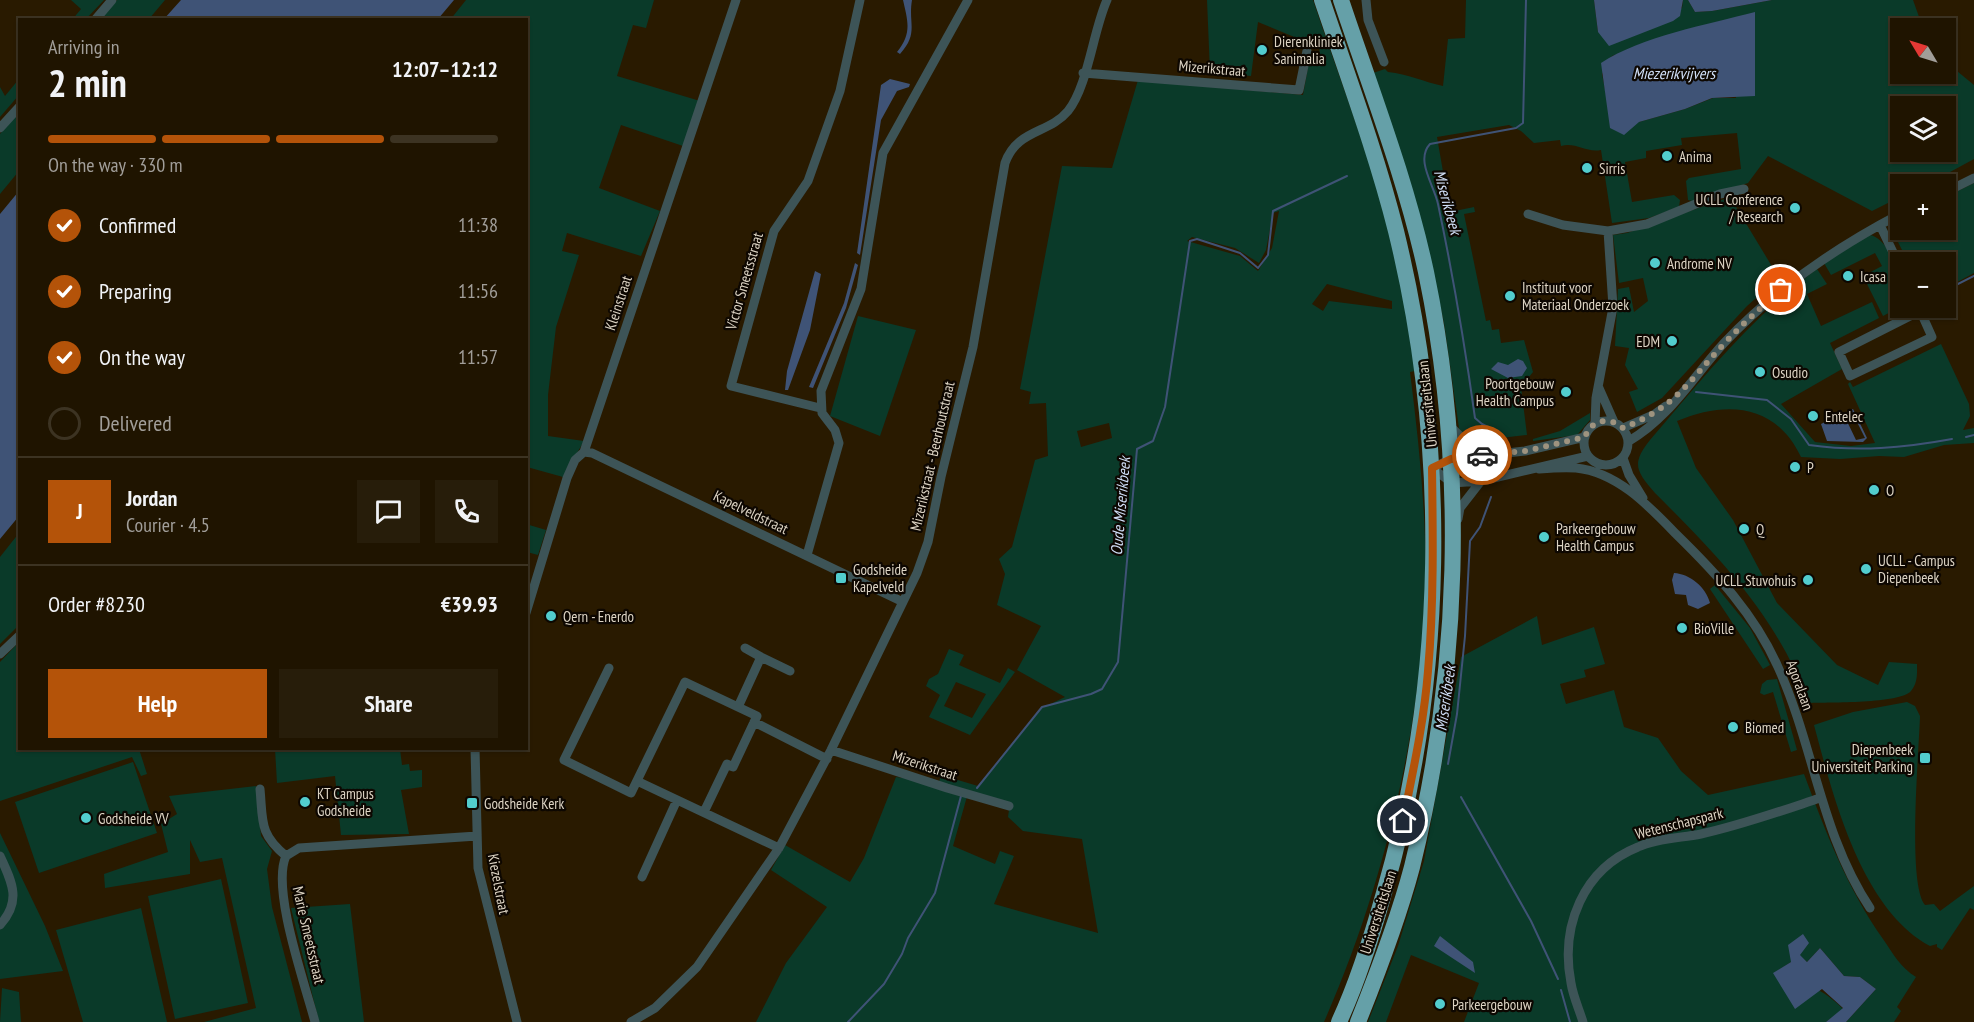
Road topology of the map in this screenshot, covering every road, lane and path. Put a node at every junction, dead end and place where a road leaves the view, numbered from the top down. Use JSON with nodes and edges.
{"nodes":[{"id":1,"x":112,"y":0,"type":"edge"},
{"id":2,"x":736,"y":0,"type":"edge"},
{"id":3,"x":860,"y":0,"type":"edge"},
{"id":4,"x":968,"y":0,"type":"edge"},
{"id":5,"x":1107,"y":0,"type":"edge"},
{"id":6,"x":1322,"y":0,"type":"edge"},
{"id":7,"x":1341,"y":0,"type":"edge"},
{"id":8,"x":1366,"y":0,"type":"edge"},
{"id":9,"x":97,"y":18,"type":"edge"},
{"id":10,"x":1306,"y":51,"type":"dead end"},
{"id":11,"x":1384,"y":62,"type":"dead end"},
{"id":12,"x":1083,"y":73,"type":"junction"},
{"id":13,"x":18,"y":108,"type":"edge"},
{"id":14,"x":0,"y":128,"type":"edge"},
{"id":15,"x":1974,"y":178,"type":"edge"},
{"id":16,"x":1956,"y":187,"type":"edge"},
{"id":17,"x":1744,"y":189,"type":"dead end"},
{"id":18,"x":1528,"y":214,"type":"dead end"},
{"id":19,"x":1890,"y":220,"type":"edge"},
{"id":20,"x":1880,"y":225,"type":"junction"},
{"id":21,"x":1608,"y":231,"type":"junction"},
{"id":22,"x":1893,"y":252,"type":"edge"},
{"id":23,"x":1920,"y":309,"type":"edge"},
{"id":24,"x":1599,"y":388,"type":"junction"},
{"id":25,"x":1675,"y":399,"type":"junction"},
{"id":26,"x":820,"y":408,"type":"junction"},
{"id":27,"x":1614,"y":422,"type":"junction"},
{"id":28,"x":1449,"y":424,"type":"junction"},
{"id":29,"x":1595,"y":424,"type":"junction"},
{"id":30,"x":1623,"y":428,"type":"junction"},
{"id":31,"x":1585,"y":437,"type":"junction"},
{"id":32,"x":1629,"y":441,"type":"junction"},
{"id":33,"x":584,"y":453,"type":"junction"},
{"id":34,"x":1489,"y":454,"type":"junction"},
{"id":35,"x":1588,"y":456,"type":"junction"},
{"id":36,"x":1623,"y":458,"type":"junction"},
{"id":37,"x":1451,"y":459,"type":"junction"},
{"id":38,"x":1607,"y":465,"type":"junction"},
{"id":39,"x":1432,"y":468,"type":"junction"},
{"id":40,"x":1539,"y":468,"type":"junction"},
{"id":41,"x":1481,"y":481,"type":"junction"},
{"id":42,"x":1452,"y":483,"type":"junction"},
{"id":43,"x":1626,"y":488,"type":"junction"},
{"id":44,"x":1648,"y":505,"type":"junction"},
{"id":45,"x":1454,"y":536,"type":"junction"},
{"id":46,"x":807,"y":555,"type":"junction"},
{"id":47,"x":903,"y":602,"type":"junction"},
{"id":48,"x":528,"y":606,"type":"edge"},
{"id":49,"x":18,"y":637,"type":"edge"},
{"id":50,"x":745,"y":648,"type":"dead end"},
{"id":51,"x":0,"y":654,"type":"edge"},
{"id":52,"x":761,"y":657,"type":"junction"},
{"id":53,"x":609,"y":668,"type":"dead end"},
{"id":54,"x":790,"y":671,"type":"dead end"},
{"id":55,"x":738,"y":707,"type":"junction"},
{"id":56,"x":754,"y":722,"type":"junction"},
{"id":57,"x":475,"y":750,"type":"edge"},
{"id":58,"x":829,"y":754,"type":"junction"},
{"id":59,"x":637,"y":781,"type":"junction"},
{"id":60,"x":260,"y":789,"type":"dead end"},
{"id":61,"x":1820,"y":798,"type":"junction"},
{"id":62,"x":677,"y":800,"type":"junction"},
{"id":63,"x":1009,"y":806,"type":"dead end"},
{"id":64,"x":704,"y":812,"type":"junction"},
{"id":65,"x":477,"y":836,"type":"junction"},
{"id":66,"x":779,"y":848,"type":"junction"},
{"id":67,"x":0,"y":856,"type":"edge"},
{"id":68,"x":286,"y":856,"type":"junction"},
{"id":69,"x":642,"y":877,"type":"dead end"},
{"id":70,"x":1870,"y":908,"type":"dead end"},
{"id":71,"x":0,"y":925,"type":"edge"},
{"id":72,"x":315,"y":1022,"type":"edge"},
{"id":73,"x":517,"y":1022,"type":"edge"},
{"id":74,"x":631,"y":1022,"type":"edge"},
{"id":75,"x":1339,"y":1022,"type":"edge"},
{"id":76,"x":1358,"y":1022,"type":"edge"},
{"id":77,"x":1583,"y":1022,"type":"edge"}],
"edges":[{"from":1,"to":9,"type":"street"},
{"from":2,"to":33,"type":"street","name":"Kleinstraat"},
{"from":3,"to":26,"type":"street","name":"Victor Smeetsstraat"},
{"from":4,"to":26,"type":"street"},
{"from":5,"to":12,"type":"street","name":"Mizerikstraat - Beerhoutstraat"},
{"from":6,"to":39,"type":"highway","name":"Universiteitslaan"},
{"from":7,"to":28,"type":"highway","name":"Universiteitslaan"},
{"from":8,"to":11,"type":"street"},
{"from":10,"to":12,"type":"street","name":"Mizerikstraat"},
{"from":12,"to":47,"type":"street","name":"Mizerikstraat - Beerhoutstraat"},
{"from":13,"to":14,"type":"street"},
{"from":15,"to":16,"type":"street"},
{"from":17,"to":21,"type":"street"},
{"from":18,"to":21,"type":"street"},
{"from":19,"to":20,"type":"street"},
{"from":20,"to":22,"type":"street"},
{"from":20,"to":25,"type":"street"},
{"from":21,"to":24,"type":"street"},
{"from":23,"to":23,"type":"street"},
{"from":24,"to":27,"type":"street"},
{"from":24,"to":29,"type":"street"},
{"from":25,"to":30,"type":"street"},
{"from":25,"to":32,"type":"street"},
{"from":26,"to":46,"type":"street"},
{"from":27,"to":29,"type":"street"},
{"from":27,"to":30,"type":"street"},
{"from":28,"to":34,"type":"street"},
{"from":28,"to":37,"type":"highway","name":"Universiteitslaan"},
{"from":29,"to":31,"type":"street"},
{"from":30,"to":32,"type":"street"},
{"from":31,"to":34,"type":"street"},
{"from":31,"to":35,"type":"street"},
{"from":32,"to":36,"type":"street"},
{"from":33,"to":46,"type":"street","name":"Kapelveldstraat"},
{"from":33,"to":48,"type":"street","name":"Kleinstraat"},
{"from":34,"to":37,"type":"street"},
{"from":35,"to":38,"type":"street"},
{"from":35,"to":40,"type":"street"},
{"from":36,"to":38,"type":"street"},
{"from":36,"to":44,"type":"street","name":"Agoralaan"},
{"from":37,"to":39,"type":"street"},
{"from":37,"to":42,"type":"highway","name":"Universiteitslaan"},
{"from":38,"to":43,"type":"street","name":"Agoralaan"},
{"from":39,"to":42,"type":"street"},
{"from":39,"to":75,"type":"highway","name":"Universiteitslaan"},
{"from":40,"to":41,"type":"street"},
{"from":40,"to":43,"type":"street","name":"Agoralaan"},
{"from":41,"to":42,"type":"street"},
{"from":41,"to":45,"type":"street"},
{"from":42,"to":45,"type":"highway","name":"Universiteitslaan"},
{"from":43,"to":44,"type":"street","name":"Agoralaan"},
{"from":44,"to":61,"type":"street","name":"Agoralaan"},
{"from":45,"to":76,"type":"highway","name":"Universiteitslaan"},
{"from":46,"to":47,"type":"street","name":"Kapelveldstraat"},
{"from":47,"to":58,"type":"street","name":"Mizerikstraat - Beerhoutstraat"},
{"from":49,"to":51,"type":"street"},
{"from":50,"to":52,"type":"street"},
{"from":52,"to":54,"type":"street"},
{"from":52,"to":55,"type":"street"},
{"from":53,"to":59,"type":"street"},
{"from":55,"to":56,"type":"street","name":"Mizerikstraat"},
{"from":55,"to":59,"type":"street"},
{"from":56,"to":58,"type":"street","name":"Mizerikstraat"},
{"from":56,"to":64,"type":"street"},
{"from":57,"to":65,"type":"street","name":"Kiezelstraat"},
{"from":58,"to":63,"type":"street","name":"Mizerikstraat"},
{"from":58,"to":66,"type":"street","name":"Mizerikstraat - Beerhoutstraat"},
{"from":59,"to":62,"type":"street"},
{"from":60,"to":68,"type":"street"},
{"from":61,"to":70,"type":"street","name":"Agoralaan"},
{"from":61,"to":77,"type":"street","name":"Wetenschapspark"},
{"from":62,"to":64,"type":"street"},
{"from":62,"to":69,"type":"street"},
{"from":64,"to":66,"type":"street"},
{"from":65,"to":68,"type":"street"},
{"from":65,"to":73,"type":"street","name":"Kiezelstraat"},
{"from":66,"to":74,"type":"street","name":"Mizerikstraat - Beerhoutstraat"},
{"from":67,"to":71,"type":"street"},
{"from":68,"to":72,"type":"street","name":"Marie Smeetsstraat"}]}
